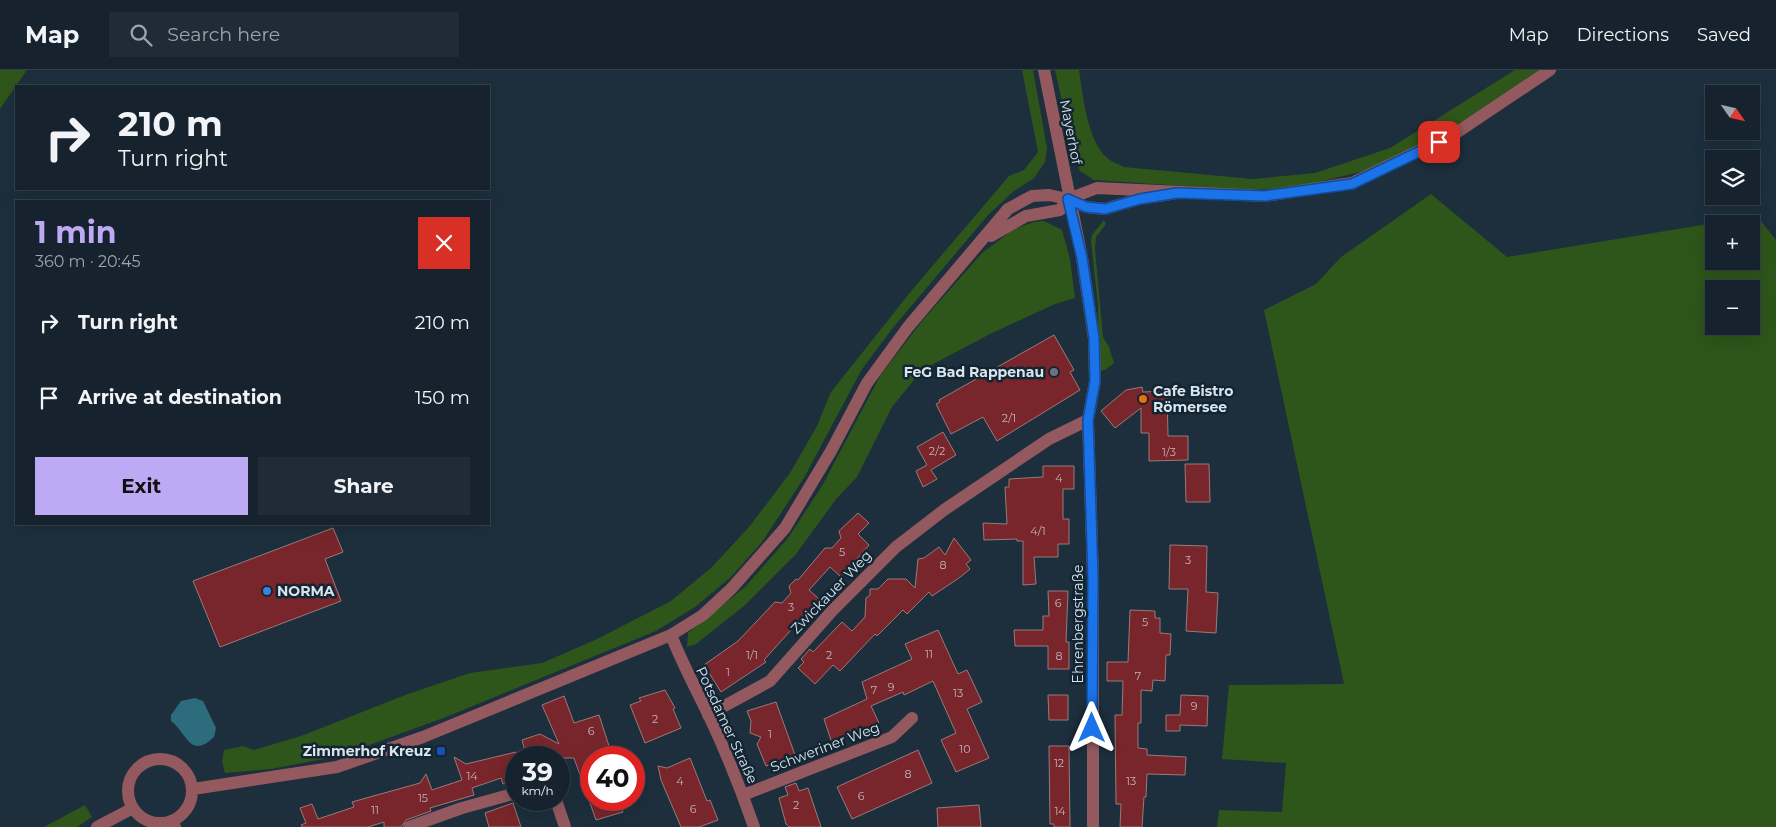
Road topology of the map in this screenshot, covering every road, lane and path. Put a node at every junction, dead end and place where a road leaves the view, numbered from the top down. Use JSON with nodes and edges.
{"nodes":[{"id":1,"x":1044,"y":70,"type":"edge"},
{"id":2,"x":1550,"y":70,"type":"edge"},
{"id":3,"x":1177,"y":193,"type":"junction"},
{"id":4,"x":1068,"y":199,"type":"junction"},
{"id":5,"x":979,"y":244,"type":"junction"},
{"id":6,"x":1088,"y":420,"type":"junction"},
{"id":7,"x":671,"y":635,"type":"junction"},
{"id":8,"x":708,"y":715,"type":"junction"},
{"id":9,"x":912,"y":718,"type":"dead end"},
{"id":10,"x":192,"y":789,"type":"junction"},
{"id":11,"x":743,"y":795,"type":"junction"},
{"id":12,"x":505,"y":796,"type":"edge"},
{"id":13,"x":133,"y":808,"type":"junction"},
{"id":14,"x":560,"y":811,"type":"edge"},
{"id":15,"x":173,"y":824,"type":"edge"},
{"id":16,"x":97,"y":827,"type":"edge"},
{"id":17,"x":409,"y":827,"type":"edge"},
{"id":18,"x":565,"y":827,"type":"edge"},
{"id":19,"x":754,"y":827,"type":"edge"},
{"id":20,"x":1093,"y":827,"type":"edge"}],
"edges":[{"from":1,"to":4,"type":"street","name":"Mayerhof"},
{"from":2,"to":3,"type":"street"},
{"from":3,"to":4,"type":"street"},
{"from":3,"to":4,"type":"street"},
{"from":4,"to":5,"type":"street"},
{"from":4,"to":5,"type":"street"},
{"from":4,"to":6,"type":"street","name":"Ehrenbergstraße"},
{"from":5,"to":7,"type":"street"},
{"from":6,"to":8,"type":"street","name":"Zwickauer Weg"},
{"from":6,"to":20,"type":"street","name":"Ehrenbergstraße"},
{"from":7,"to":8,"type":"street","name":"Potsdamer Straße"},
{"from":7,"to":10,"type":"street"},
{"from":8,"to":11,"type":"street","name":"Potsdamer Straße"},
{"from":9,"to":11,"type":"street","name":"Schweriner Weg"},
{"from":10,"to":13,"type":"street"},
{"from":10,"to":15,"type":"street"},
{"from":11,"to":19,"type":"street","name":"Potsdamer Straße"},
{"from":12,"to":17,"type":"street"},
{"from":13,"to":15,"type":"street"},
{"from":13,"to":16,"type":"street"},
{"from":14,"to":18,"type":"street"}]}
